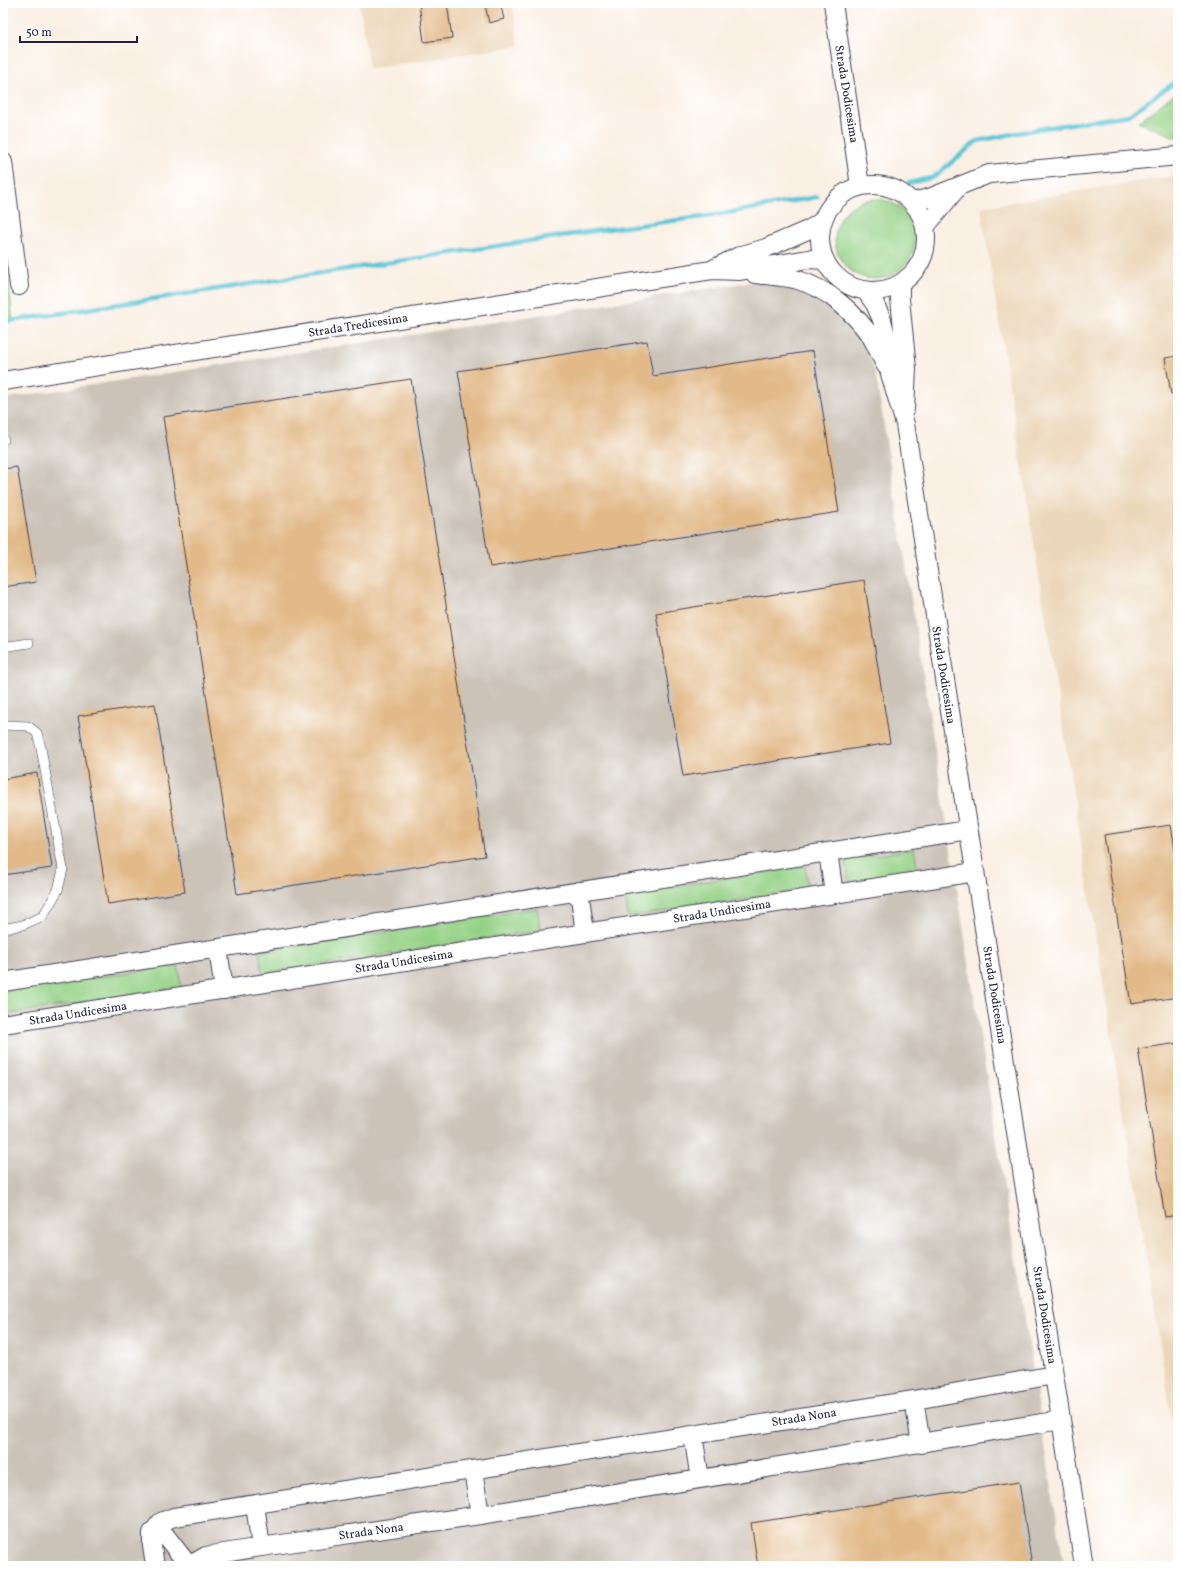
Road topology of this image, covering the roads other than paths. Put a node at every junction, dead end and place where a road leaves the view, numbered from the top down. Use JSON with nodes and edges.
{"nodes":[{"id":1,"x":833,"y":3,"type":"edge"},
{"id":2,"x":1178,"y":156,"type":"edge"},
{"id":3,"x":3,"y":162,"type":"edge"},
{"id":4,"x":860,"y":186,"type":"junction"},
{"id":5,"x":959,"y":186,"type":"junction"},
{"id":6,"x":912,"y":202,"type":"junction"},
{"id":7,"x":822,"y":221,"type":"junction"},
{"id":8,"x":925,"y":227,"type":"junction"},
{"id":9,"x":825,"y":260,"type":"junction"},
{"id":10,"x":712,"y":270,"type":"junction"},
{"id":11,"x":740,"y":271,"type":"junction"},
{"id":12,"x":900,"y":284,"type":"junction"},
{"id":13,"x":19,"y":286,"type":"dead end"},
{"id":14,"x":865,"y":290,"type":"junction"},
{"id":15,"x":890,"y":374,"type":"junction"},
{"id":16,"x":3,"y":381,"type":"edge"},
{"id":17,"x":905,"y":424,"type":"junction"},
{"id":18,"x":29,"y":643,"type":"dead end"},
{"id":19,"x":3,"y":647,"type":"edge"},
{"id":20,"x":3,"y":725,"type":"edge"},
{"id":21,"x":968,"y":830,"type":"junction"},
{"id":22,"x":828,"y":852,"type":"junction"},
{"id":23,"x":975,"y":872,"type":"junction"},
{"id":24,"x":579,"y":891,"type":"junction"},
{"id":25,"x":834,"y":894,"type":"junction"},
{"id":26,"x":3,"y":929,"type":"edge"},
{"id":27,"x":585,"y":932,"type":"junction"},
{"id":28,"x":218,"y":949,"type":"junction"},
{"id":29,"x":3,"y":982,"type":"edge"},
{"id":30,"x":224,"y":990,"type":"junction"},
{"id":31,"x":3,"y":1024,"type":"edge"},
{"id":32,"x":1054,"y":1375,"type":"junction"},
{"id":33,"x":914,"y":1400,"type":"junction"},
{"id":34,"x":1061,"y":1420,"type":"junction"},
{"id":35,"x":693,"y":1435,"type":"junction"},
{"id":36,"x":921,"y":1444,"type":"junction"},
{"id":37,"x":473,"y":1470,"type":"junction"},
{"id":38,"x":700,"y":1479,"type":"junction"},
{"id":39,"x":255,"y":1505,"type":"junction"},
{"id":40,"x":480,"y":1515,"type":"junction"},
{"id":41,"x":158,"y":1526,"type":"junction"},
{"id":42,"x":261,"y":1547,"type":"junction"},
{"id":43,"x":155,"y":1566,"type":"edge"},
{"id":44,"x":189,"y":1566,"type":"edge"},
{"id":45,"x":192,"y":1566,"type":"edge"},
{"id":46,"x":1084,"y":1566,"type":"edge"}],
"edges":[{"from":1,"to":4,"type":"street","name":"Strada Dodicesima"},
{"from":2,"to":5,"type":"street"},
{"from":3,"to":13,"type":"street"},
{"from":4,"to":6,"type":"street"},
{"from":4,"to":7,"type":"street"},
{"from":5,"to":6,"type":"street"},
{"from":5,"to":8,"type":"street"},
{"from":6,"to":8,"type":"street"},
{"from":7,"to":9,"type":"street"},
{"from":7,"to":10,"type":"street"},
{"from":8,"to":12,"type":"street"},
{"from":9,"to":11,"type":"street"},
{"from":9,"to":14,"type":"street"},
{"from":10,"to":11,"type":"street"},
{"from":10,"to":16,"type":"street","name":"Strada Tredicesima"},
{"from":11,"to":15,"type":"street"},
{"from":12,"to":14,"type":"street"},
{"from":12,"to":17,"type":"street"},
{"from":14,"to":15,"type":"street"},
{"from":15,"to":17,"type":"street"},
{"from":17,"to":21,"type":"street","name":"Strada Dodicesima"},
{"from":18,"to":19,"type":"lane"},
{"from":20,"to":26,"type":"lane"},
{"from":21,"to":22,"type":"street"},
{"from":21,"to":23,"type":"street","name":"Strada Dodicesima"},
{"from":22,"to":24,"type":"street"},
{"from":22,"to":25,"type":"street"},
{"from":23,"to":25,"type":"street","name":"Strada Undicesima"},
{"from":23,"to":32,"type":"street","name":"Strada Dodicesima"},
{"from":24,"to":27,"type":"street"},
{"from":24,"to":28,"type":"street"},
{"from":25,"to":27,"type":"street","name":"Strada Undicesima"},
{"from":27,"to":30,"type":"street","name":"Strada Undicesima"},
{"from":28,"to":29,"type":"street"},
{"from":28,"to":30,"type":"street"},
{"from":30,"to":31,"type":"street","name":"Strada Undicesima"},
{"from":32,"to":33,"type":"street","name":"Strada Nona"},
{"from":32,"to":34,"type":"street","name":"Strada Dodicesima"},
{"from":33,"to":35,"type":"street","name":"Strada Nona"},
{"from":33,"to":36,"type":"street"},
{"from":34,"to":36,"type":"street","name":"Strada Nona"},
{"from":34,"to":46,"type":"street","name":"Strada Dodicesima"},
{"from":35,"to":37,"type":"street","name":"Strada Nona"},
{"from":35,"to":38,"type":"street"},
{"from":36,"to":38,"type":"street","name":"Strada Nona"},
{"from":37,"to":39,"type":"street","name":"Strada Nona"},
{"from":37,"to":40,"type":"street"},
{"from":38,"to":40,"type":"street","name":"Strada Nona"},
{"from":39,"to":41,"type":"street","name":"Strada Nona"},
{"from":39,"to":42,"type":"street"},
{"from":40,"to":42,"type":"street","name":"Strada Nona"},
{"from":41,"to":43,"type":"street"},
{"from":41,"to":44,"type":"street"},
{"from":42,"to":45,"type":"street","name":"Strada Nona"}]}
